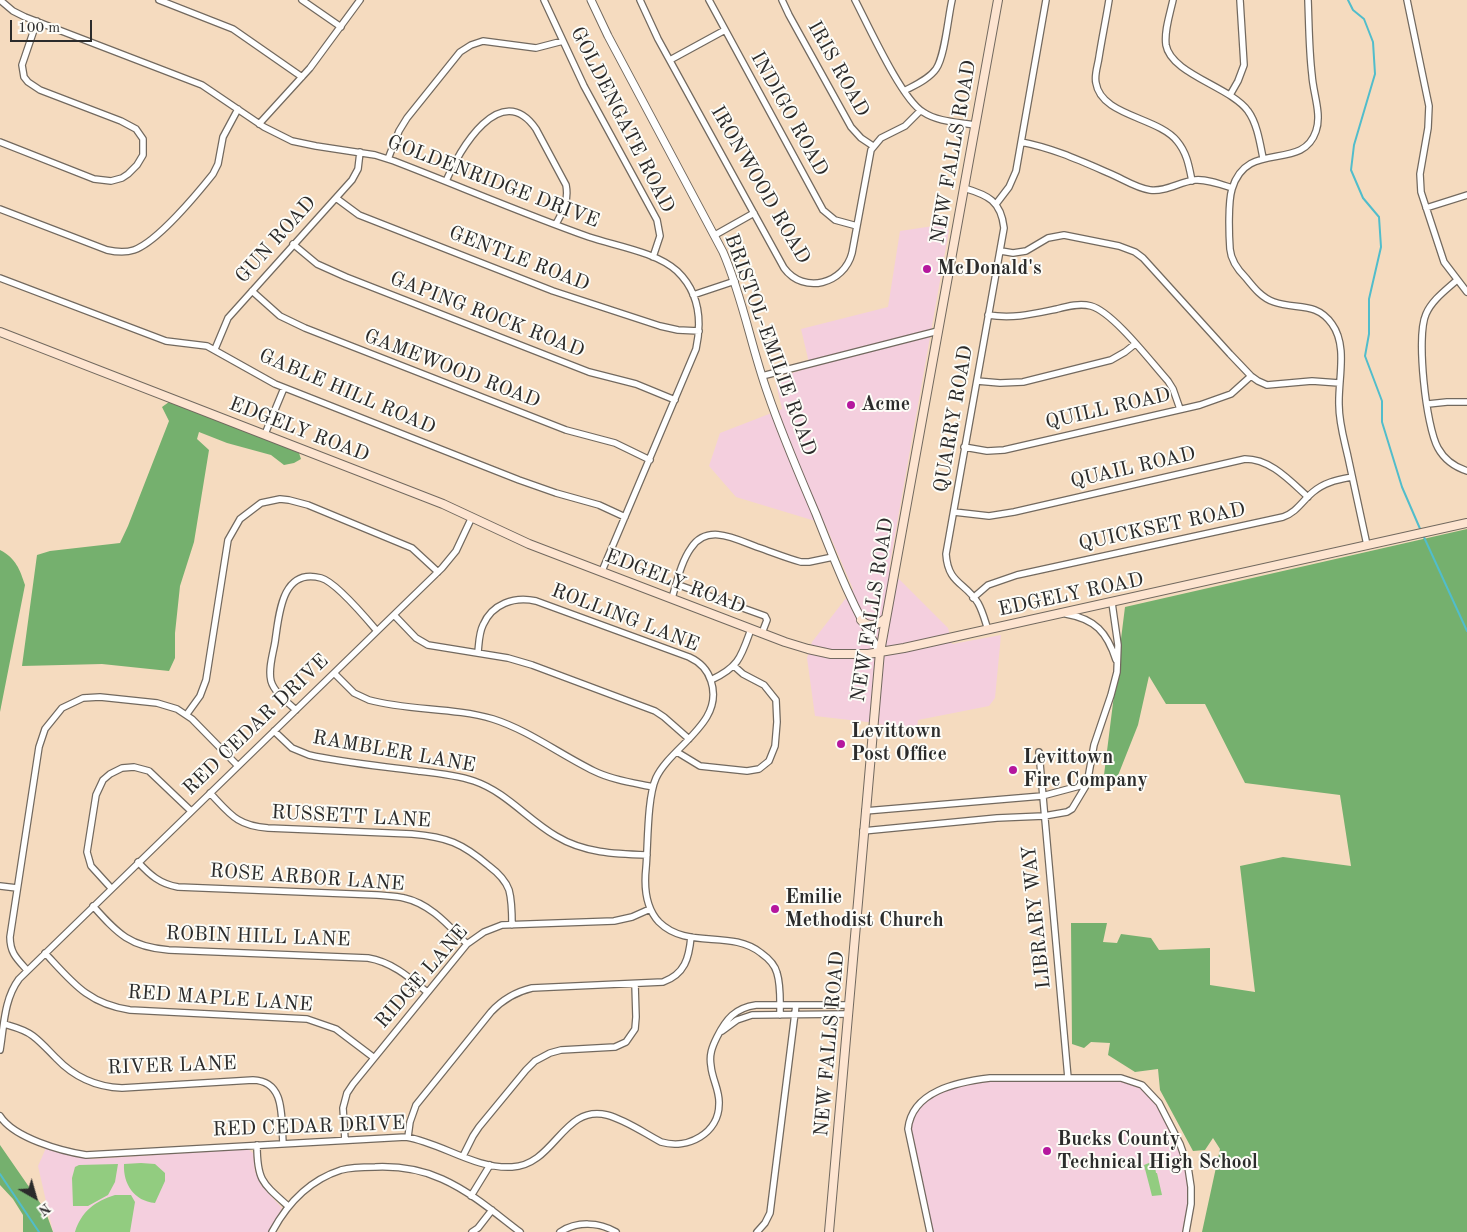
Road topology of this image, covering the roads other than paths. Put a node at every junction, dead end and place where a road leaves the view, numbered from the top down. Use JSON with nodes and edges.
{"nodes":[{"id":1,"x":0,"y":0,"type":"edge"},
{"id":2,"x":159,"y":0,"type":"edge"},
{"id":3,"x":302,"y":0,"type":"edge"},
{"id":4,"x":360,"y":0,"type":"edge"},
{"id":5,"x":544,"y":0,"type":"edge"},
{"id":6,"x":591,"y":0,"type":"edge"},
{"id":7,"x":640,"y":0,"type":"edge"},
{"id":8,"x":709,"y":0,"type":"edge"},
{"id":9,"x":782,"y":0,"type":"edge"},
{"id":10,"x":854,"y":0,"type":"edge"},
{"id":11,"x":952,"y":0,"type":"edge"},
{"id":12,"x":998,"y":0,"type":"edge"},
{"id":13,"x":1046,"y":0,"type":"edge"},
{"id":14,"x":1109,"y":0,"type":"edge"},
{"id":15,"x":1173,"y":0,"type":"edge"},
{"id":16,"x":1240,"y":0,"type":"edge"},
{"id":17,"x":1308,"y":0,"type":"edge"},
{"id":18,"x":1407,"y":0,"type":"edge"},
{"id":19,"x":37,"y":21,"type":"junction"},
{"id":20,"x":341,"y":27,"type":"junction"},
{"id":21,"x":725,"y":30,"type":"junction"},
{"id":22,"x":562,"y":41,"type":"junction"},
{"id":23,"x":670,"y":60,"type":"junction"},
{"id":24,"x":302,"y":77,"type":"junction"},
{"id":25,"x":904,"y":91,"type":"junction"},
{"id":26,"x":1230,"y":95,"type":"junction"},
{"id":27,"x":238,"y":109,"type":"junction"},
{"id":28,"x":920,"y":111,"type":"junction"},
{"id":29,"x":259,"y":124,"type":"junction"},
{"id":30,"x":975,"y":125,"type":"junction"},
{"id":31,"x":0,"y":142,"type":"edge"},
{"id":32,"x":1020,"y":142,"type":"junction"},
{"id":33,"x":873,"y":146,"type":"junction"},
{"id":34,"x":360,"y":152,"type":"junction"},
{"id":35,"x":1263,"y":158,"type":"junction"},
{"id":36,"x":388,"y":159,"type":"junction"},
{"id":37,"x":446,"y":181,"type":"junction"},
{"id":38,"x":1192,"y":181,"type":"junction"},
{"id":39,"x":964,"y":188,"type":"junction"},
{"id":40,"x":1232,"y":188,"type":"junction"},
{"id":41,"x":1467,"y":195,"type":"edge"},
{"id":42,"x":336,"y":198,"type":"junction"},
{"id":43,"x":996,"y":204,"type":"junction"},
{"id":44,"x":1426,"y":208,"type":"junction"},
{"id":45,"x":0,"y":209,"type":"edge"},
{"id":46,"x":754,"y":213,"type":"junction"},
{"id":47,"x":556,"y":224,"type":"junction"},
{"id":48,"x":857,"y":226,"type":"junction"},
{"id":49,"x":715,"y":234,"type":"junction"},
{"id":50,"x":294,"y":244,"type":"junction"},
{"id":51,"x":1001,"y":251,"type":"junction"},
{"id":52,"x":653,"y":257,"type":"junction"},
{"id":53,"x":0,"y":278,"type":"edge"},
{"id":54,"x":1456,"y":280,"type":"junction"},
{"id":55,"x":735,"y":281,"type":"junction"},
{"id":56,"x":252,"y":291,"type":"junction"},
{"id":57,"x":1467,"y":292,"type":"edge"},
{"id":58,"x":694,"y":295,"type":"junction"},
{"id":59,"x":988,"y":315,"type":"junction"},
{"id":60,"x":699,"y":331,"type":"junction"},
{"id":61,"x":938,"y":331,"type":"junction"},
{"id":62,"x":0,"y":332,"type":"edge"},
{"id":63,"x":1135,"y":344,"type":"junction"},
{"id":64,"x":215,"y":349,"type":"junction"},
{"id":65,"x":762,"y":376,"type":"junction"},
{"id":66,"x":1251,"y":376,"type":"junction"},
{"id":67,"x":977,"y":381,"type":"junction"},
{"id":68,"x":1339,"y":383,"type":"junction"},
{"id":69,"x":284,"y":388,"type":"junction"},
{"id":70,"x":675,"y":400,"type":"junction"},
{"id":71,"x":1467,"y":402,"type":"edge"},
{"id":72,"x":1428,"y":404,"type":"junction"},
{"id":73,"x":1180,"y":409,"type":"junction"},
{"id":74,"x":265,"y":434,"type":"junction"},
{"id":75,"x":964,"y":447,"type":"junction"},
{"id":76,"x":650,"y":460,"type":"junction"},
{"id":77,"x":1467,"y":472,"type":"edge"},
{"id":78,"x":1352,"y":477,"type":"junction"},
{"id":79,"x":1308,"y":497,"type":"junction"},
{"id":80,"x":954,"y":512,"type":"junction"},
{"id":81,"x":472,"y":517,"type":"junction"},
{"id":82,"x":625,"y":517,"type":"junction"},
{"id":83,"x":1467,"y":523,"type":"edge"},
{"id":84,"x":1366,"y":545,"type":"junction"},
{"id":85,"x":833,"y":557,"type":"junction"},
{"id":86,"x":602,"y":571,"type":"junction"},
{"id":87,"x":438,"y":572,"type":"junction"},
{"id":88,"x":676,"y":584,"type":"junction"},
{"id":89,"x":672,"y":598,"type":"junction"},
{"id":90,"x":973,"y":598,"type":"junction"},
{"id":91,"x":1112,"y":603,"type":"junction"},
{"id":92,"x":1064,"y":613,"type":"junction"},
{"id":93,"x":394,"y":615,"type":"junction"},
{"id":94,"x":886,"y":618,"type":"junction"},
{"id":95,"x":861,"y":620,"type":"junction"},
{"id":96,"x":751,"y":629,"type":"junction"},
{"id":97,"x":377,"y":630,"type":"junction"},
{"id":98,"x":988,"y":630,"type":"junction"},
{"id":99,"x":762,"y":633,"type":"junction"},
{"id":100,"x":478,"y":652,"type":"junction"},
{"id":101,"x":880,"y":652,"type":"junction"},
{"id":102,"x":734,"y":666,"type":"junction"},
{"id":103,"x":1118,"y":666,"type":"junction"},
{"id":104,"x":334,"y":673,"type":"junction"},
{"id":105,"x":711,"y":680,"type":"junction"},
{"id":106,"x":296,"y":710,"type":"junction"},
{"id":107,"x":187,"y":714,"type":"junction"},
{"id":108,"x":274,"y":731,"type":"junction"},
{"id":109,"x":689,"y":739,"type":"junction"},
{"id":110,"x":677,"y":752,"type":"junction"},
{"id":111,"x":1039,"y":752,"type":"dead end"},
{"id":112,"x":238,"y":766,"type":"junction"},
{"id":113,"x":1087,"y":784,"type":"junction"},
{"id":114,"x":653,"y":787,"type":"junction"},
{"id":115,"x":210,"y":793,"type":"junction"},
{"id":116,"x":1042,"y":796,"type":"junction"},
{"id":117,"x":191,"y":811,"type":"junction"},
{"id":118,"x":865,"y":811,"type":"junction"},
{"id":119,"x":1044,"y":816,"type":"junction"},
{"id":120,"x":863,"y":831,"type":"junction"},
{"id":121,"x":647,"y":855,"type":"junction"},
{"id":122,"x":138,"y":862,"type":"junction"},
{"id":123,"x":0,"y":886,"type":"edge"},
{"id":124,"x":17,"y":888,"type":"junction"},
{"id":125,"x":112,"y":888,"type":"junction"},
{"id":126,"x":93,"y":906,"type":"junction"},
{"id":127,"x":650,"y":909,"type":"junction"},
{"id":128,"x":512,"y":925,"type":"junction"},
{"id":129,"x":691,"y":937,"type":"junction"},
{"id":130,"x":467,"y":944,"type":"junction"},
{"id":131,"x":45,"y":952,"type":"junction"},
{"id":132,"x":27,"y":970,"type":"junction"},
{"id":133,"x":635,"y":984,"type":"junction"},
{"id":134,"x":427,"y":992,"type":"junction"},
{"id":135,"x":780,"y":1005,"type":"junction"},
{"id":136,"x":796,"y":1005,"type":"junction"},
{"id":137,"x":849,"y":1005,"type":"junction"},
{"id":138,"x":848,"y":1014,"type":"junction"},
{"id":139,"x":780,"y":1015,"type":"junction"},
{"id":140,"x":795,"y":1015,"type":"junction"},
{"id":141,"x":4,"y":1024,"type":"junction"},
{"id":142,"x":716,"y":1039,"type":"junction"},
{"id":143,"x":0,"y":1050,"type":"edge"},
{"id":144,"x":373,"y":1057,"type":"junction"},
{"id":145,"x":1068,"y":1078,"type":"junction"},
{"id":146,"x":0,"y":1116,"type":"edge"},
{"id":147,"x":408,"y":1137,"type":"junction"},
{"id":148,"x":345,"y":1140,"type":"junction"},
{"id":149,"x":283,"y":1143,"type":"junction"},
{"id":150,"x":257,"y":1144,"type":"junction"},
{"id":151,"x":464,"y":1156,"type":"junction"},
{"id":152,"x":490,"y":1165,"type":"junction"},
{"id":153,"x":472,"y":1196,"type":"junction"},
{"id":154,"x":288,"y":1206,"type":"junction"},
{"id":155,"x":492,"y":1210,"type":"junction"},
{"id":156,"x":272,"y":1232,"type":"edge"},
{"id":157,"x":472,"y":1232,"type":"edge"},
{"id":158,"x":520,"y":1232,"type":"edge"},
{"id":159,"x":560,"y":1232,"type":"edge"},
{"id":160,"x":616,"y":1232,"type":"edge"},
{"id":161,"x":757,"y":1232,"type":"edge"},
{"id":162,"x":829,"y":1232,"type":"edge"},
{"id":163,"x":930,"y":1232,"type":"edge"},
{"id":164,"x":1186,"y":1232,"type":"edge"}],
"edges":[{"from":1,"to":19,"type":"street","name":"GOLDENRIDGE DRIVE"},
{"from":2,"to":24,"type":"street"},
{"from":3,"to":20,"type":"street"},
{"from":4,"to":20,"type":"street"},
{"from":5,"to":22,"type":"street","name":"GOLDENGATE ROAD"},
{"from":6,"to":49,"type":"street","name":"BRISTOL-EMILIE ROAD"},
{"from":7,"to":23,"type":"street","name":"IRONWOOD ROAD"},
{"from":8,"to":21,"type":"street","name":"INDIGO ROAD"},
{"from":9,"to":33,"type":"street","name":"IRIS ROAD"},
{"from":10,"to":25,"type":"street"},
{"from":11,"to":25,"type":"street"},
{"from":12,"to":30,"type":"main road","name":"NEW FALLS ROAD"},
{"from":13,"to":32,"type":"street"},
{"from":14,"to":38,"type":"street"},
{"from":15,"to":26,"type":"street"},
{"from":16,"to":26,"type":"street"},
{"from":17,"to":35,"type":"street"},
{"from":18,"to":44,"type":"street"},
{"from":19,"to":27,"type":"street","name":"GOLDENRIDGE DRIVE"},
{"from":19,"to":31,"type":"street"},
{"from":20,"to":24,"type":"street"},
{"from":21,"to":23,"type":"street"},
{"from":21,"to":48,"type":"street","name":"INDIGO ROAD"},
{"from":22,"to":36,"type":"street"},
{"from":22,"to":52,"type":"street","name":"GOLDENGATE ROAD"},
{"from":23,"to":46,"type":"street","name":"IRONWOOD ROAD"},
{"from":24,"to":29,"type":"street"},
{"from":25,"to":28,"type":"street"},
{"from":26,"to":35,"type":"street"},
{"from":27,"to":29,"type":"street","name":"GOLDENRIDGE DRIVE"},
{"from":27,"to":45,"type":"street"},
{"from":28,"to":30,"type":"street"},
{"from":28,"to":33,"type":"street"},
{"from":29,"to":34,"type":"street","name":"GOLDENRIDGE DRIVE"},
{"from":30,"to":39,"type":"main road","name":"NEW FALLS ROAD"},
{"from":32,"to":38,"type":"street"},
{"from":32,"to":43,"type":"street"},
{"from":33,"to":48,"type":"street","name":"IRONWOOD ROAD"},
{"from":34,"to":36,"type":"street","name":"GOLDENRIDGE DRIVE"},
{"from":34,"to":42,"type":"street","name":"GUN ROAD"},
{"from":35,"to":40,"type":"street"},
{"from":36,"to":37,"type":"street","name":"GOLDENRIDGE DRIVE"},
{"from":37,"to":47,"type":"street","name":"GOLDENRIDGE DRIVE"},
{"from":37,"to":47,"type":"street"},
{"from":38,"to":40,"type":"street"},
{"from":39,"to":43,"type":"street"},
{"from":39,"to":61,"type":"main road","name":"NEW FALLS ROAD"},
{"from":40,"to":68,"type":"street"},
{"from":41,"to":44,"type":"street"},
{"from":42,"to":50,"type":"street","name":"GUN ROAD"},
{"from":42,"to":60,"type":"street","name":"GENTLE ROAD"},
{"from":43,"to":51,"type":"street","name":"QUARRY ROAD"},
{"from":44,"to":54,"type":"street"},
{"from":46,"to":48,"type":"street","name":"IRONWOOD ROAD"},
{"from":46,"to":49,"type":"street"},
{"from":47,"to":52,"type":"street","name":"GOLDENRIDGE DRIVE"},
{"from":49,"to":55,"type":"street","name":"BRISTOL-EMILIE ROAD"},
{"from":50,"to":56,"type":"street","name":"GUN ROAD"},
{"from":50,"to":70,"type":"street","name":"GAPING ROCK ROAD"},
{"from":51,"to":59,"type":"street","name":"QUARRY ROAD"},
{"from":51,"to":66,"type":"street"},
{"from":52,"to":58,"type":"street","name":"GOLDENRIDGE DRIVE"},
{"from":53,"to":64,"type":"street","name":"GABLE HILL ROAD"},
{"from":54,"to":57,"type":"street"},
{"from":54,"to":72,"type":"street"},
{"from":55,"to":58,"type":"street"},
{"from":55,"to":65,"type":"street","name":"BRISTOL-EMILIE ROAD"},
{"from":56,"to":64,"type":"street","name":"GUN ROAD"},
{"from":56,"to":76,"type":"street","name":"GAMEWOOD ROAD"},
{"from":58,"to":60,"type":"street","name":"GOLDENRIDGE DRIVE"},
{"from":59,"to":63,"type":"street"},
{"from":59,"to":67,"type":"street","name":"QUARRY ROAD"},
{"from":60,"to":70,"type":"street","name":"GOLDENRIDGE DRIVE"},
{"from":61,"to":65,"type":"street"},
{"from":61,"to":94,"type":"main road","name":"NEW FALLS ROAD"},
{"from":62,"to":74,"type":"main road","name":"EDGELY ROAD"},
{"from":63,"to":67,"type":"street"},
{"from":63,"to":73,"type":"street"},
{"from":64,"to":69,"type":"street","name":"GABLE HILL ROAD"},
{"from":65,"to":85,"type":"street","name":"BRISTOL-EMILIE ROAD"},
{"from":66,"to":68,"type":"street"},
{"from":66,"to":73,"type":"street","name":"QUILL ROAD"},
{"from":67,"to":75,"type":"street","name":"QUARRY ROAD"},
{"from":68,"to":78,"type":"street"},
{"from":69,"to":74,"type":"street"},
{"from":69,"to":82,"type":"street","name":"GABLE HILL ROAD"},
{"from":70,"to":76,"type":"street","name":"GOLDENRIDGE DRIVE"},
{"from":71,"to":72,"type":"street"},
{"from":72,"to":77,"type":"street"},
{"from":73,"to":75,"type":"street","name":"QUILL ROAD"},
{"from":74,"to":81,"type":"main road","name":"EDGELY ROAD"},
{"from":75,"to":80,"type":"street","name":"QUARRY ROAD"},
{"from":76,"to":82,"type":"street","name":"GOLDENRIDGE DRIVE"},
{"from":78,"to":79,"type":"street","name":"QUICKSET ROAD"},
{"from":78,"to":84,"type":"street"},
{"from":79,"to":80,"type":"street","name":"QUAIL ROAD"},
{"from":79,"to":90,"type":"street","name":"QUICKSET ROAD"},
{"from":80,"to":90,"type":"street","name":"QUARRY ROAD"},
{"from":81,"to":86,"type":"main road","name":"EDGELY ROAD"},
{"from":81,"to":87,"type":"street","name":"RED CEDAR DRIVE"},
{"from":82,"to":86,"type":"street","name":"GOLDENRIDGE DRIVE"},
{"from":83,"to":84,"type":"main road","name":"EDGELY ROAD"},
{"from":84,"to":91,"type":"main road","name":"EDGELY ROAD"},
{"from":85,"to":88,"type":"street"},
{"from":85,"to":95,"type":"street","name":"BRISTOL-EMILIE ROAD"},
{"from":86,"to":89,"type":"main road","name":"EDGELY ROAD"},
{"from":87,"to":93,"type":"street","name":"RED CEDAR DRIVE"},
{"from":87,"to":107,"type":"street"},
{"from":88,"to":89,"type":"street"},
{"from":88,"to":99,"type":"street"},
{"from":89,"to":96,"type":"main road","name":"EDGELY ROAD"},
{"from":90,"to":98,"type":"street","name":"QUARRY ROAD"},
{"from":91,"to":92,"type":"main road","name":"EDGELY ROAD"},
{"from":91,"to":103,"type":"street"},
{"from":92,"to":98,"type":"main road","name":"EDGELY ROAD"},
{"from":92,"to":103,"type":"street"},
{"from":93,"to":97,"type":"street","name":"RED CEDAR DRIVE"},
{"from":93,"to":100,"type":"street"},
{"from":94,"to":95,"type":"main road"},
{"from":94,"to":101,"type":"main road","name":"NEW FALLS ROAD"},
{"from":95,"to":101,"type":"street","name":"BRISTOL-EMILIE ROAD"},
{"from":96,"to":99,"type":"main road","name":"EDGELY ROAD"},
{"from":96,"to":102,"type":"street"},
{"from":97,"to":104,"type":"street","name":"RED CEDAR DRIVE"},
{"from":97,"to":106,"type":"street"},
{"from":98,"to":101,"type":"main road","name":"EDGELY ROAD"},
{"from":99,"to":101,"type":"main road","name":"EDGELY ROAD"},
{"from":100,"to":105,"type":"street","name":"ROLLING LANE"},
{"from":100,"to":109,"type":"street"},
{"from":101,"to":118,"type":"main road","name":"NEW FALLS ROAD"},
{"from":102,"to":105,"type":"street"},
{"from":102,"to":110,"type":"street"},
{"from":103,"to":113,"type":"street"},
{"from":104,"to":106,"type":"street","name":"RED CEDAR DRIVE"},
{"from":104,"to":114,"type":"street"},
{"from":105,"to":109,"type":"street","name":"ROLLING LANE"},
{"from":106,"to":108,"type":"street","name":"RED CEDAR DRIVE"},
{"from":107,"to":112,"type":"street"},
{"from":107,"to":124,"type":"street"},
{"from":108,"to":112,"type":"street","name":"RED CEDAR DRIVE"},
{"from":108,"to":121,"type":"street","name":"RAMBLER LANE"},
{"from":109,"to":110,"type":"street","name":"ROLLING LANE"},
{"from":110,"to":114,"type":"street","name":"ROLLING LANE"},
{"from":111,"to":116,"type":"street","name":"LIBRARY WAY"},
{"from":112,"to":115,"type":"street","name":"RED CEDAR DRIVE"},
{"from":113,"to":116,"type":"street"},
{"from":113,"to":119,"type":"street"},
{"from":114,"to":121,"type":"street","name":"ROLLING LANE"},
{"from":115,"to":117,"type":"street","name":"RED CEDAR DRIVE"},
{"from":115,"to":128,"type":"street","name":"RUSSETT LANE"},
{"from":116,"to":118,"type":"street"},
{"from":116,"to":119,"type":"street","name":"LIBRARY WAY"},
{"from":117,"to":122,"type":"street","name":"RED CEDAR DRIVE"},
{"from":117,"to":125,"type":"street"},
{"from":118,"to":120,"type":"main road","name":"NEW FALLS ROAD"},
{"from":119,"to":120,"type":"street"},
{"from":119,"to":145,"type":"street","name":"LIBRARY WAY"},
{"from":120,"to":137,"type":"main road","name":"NEW FALLS ROAD"},
{"from":121,"to":127,"type":"street","name":"ROLLING LANE"},
{"from":122,"to":125,"type":"street","name":"RED CEDAR DRIVE"},
{"from":122,"to":130,"type":"street","name":"ROSE ARBOR LANE"},
{"from":123,"to":124,"type":"street"},
{"from":124,"to":132,"type":"street"},
{"from":125,"to":126,"type":"street","name":"RED CEDAR DRIVE"},
{"from":126,"to":131,"type":"street","name":"RED CEDAR DRIVE"},
{"from":126,"to":134,"type":"street","name":"ROBIN HILL LANE"},
{"from":127,"to":128,"type":"street","name":"RIDGE LANE"},
{"from":127,"to":129,"type":"street","name":"ROLLING LANE"},
{"from":128,"to":130,"type":"street","name":"RIDGE LANE"},
{"from":129,"to":133,"type":"street"},
{"from":129,"to":135,"type":"street","name":"ROLLING LANE"},
{"from":130,"to":134,"type":"street","name":"RIDGE LANE"},
{"from":131,"to":132,"type":"street","name":"RED CEDAR DRIVE"},
{"from":131,"to":144,"type":"street","name":"RED MAPLE LANE"},
{"from":132,"to":141,"type":"street","name":"RED CEDAR DRIVE"},
{"from":133,"to":147,"type":"street"},
{"from":133,"to":151,"type":"street"},
{"from":134,"to":144,"type":"street","name":"RIDGE LANE"},
{"from":135,"to":136,"type":"street","name":"RED CEDAR DRIVE"},
{"from":135,"to":139,"type":"street","name":"ROLLING LANE"},
{"from":135,"to":142,"type":"street","name":"RED CEDAR DRIVE"},
{"from":136,"to":137,"type":"street","name":"RED CEDAR DRIVE"},
{"from":136,"to":140,"type":"street"},
{"from":137,"to":138,"type":"main road","name":"NEW FALLS ROAD"},
{"from":138,"to":140,"type":"street"},
{"from":138,"to":162,"type":"main road","name":"NEW FALLS ROAD"},
{"from":139,"to":140,"type":"street"},
{"from":139,"to":142,"type":"street"},
{"from":140,"to":161,"type":"street"},
{"from":141,"to":143,"type":"street","name":"RED CEDAR DRIVE"},
{"from":141,"to":149,"type":"street","name":"RIVER LANE"},
{"from":142,"to":152,"type":"street","name":"RED CEDAR DRIVE"},
{"from":144,"to":148,"type":"street","name":"RIDGE LANE"},
{"from":145,"to":163,"type":"street"},
{"from":145,"to":164,"type":"street"},
{"from":146,"to":150,"type":"street","name":"RED CEDAR DRIVE"},
{"from":147,"to":148,"type":"street","name":"RED CEDAR DRIVE"},
{"from":147,"to":151,"type":"street","name":"RED CEDAR DRIVE"},
{"from":148,"to":149,"type":"street","name":"RED CEDAR DRIVE"},
{"from":149,"to":150,"type":"street","name":"RED CEDAR DRIVE"},
{"from":150,"to":154,"type":"street"},
{"from":151,"to":152,"type":"street","name":"RED CEDAR DRIVE"},
{"from":152,"to":153,"type":"street"},
{"from":153,"to":154,"type":"street"},
{"from":153,"to":155,"type":"street"},
{"from":154,"to":156,"type":"street"},
{"from":155,"to":157,"type":"street"},
{"from":155,"to":158,"type":"street"},
{"from":159,"to":160,"type":"street"}]}
